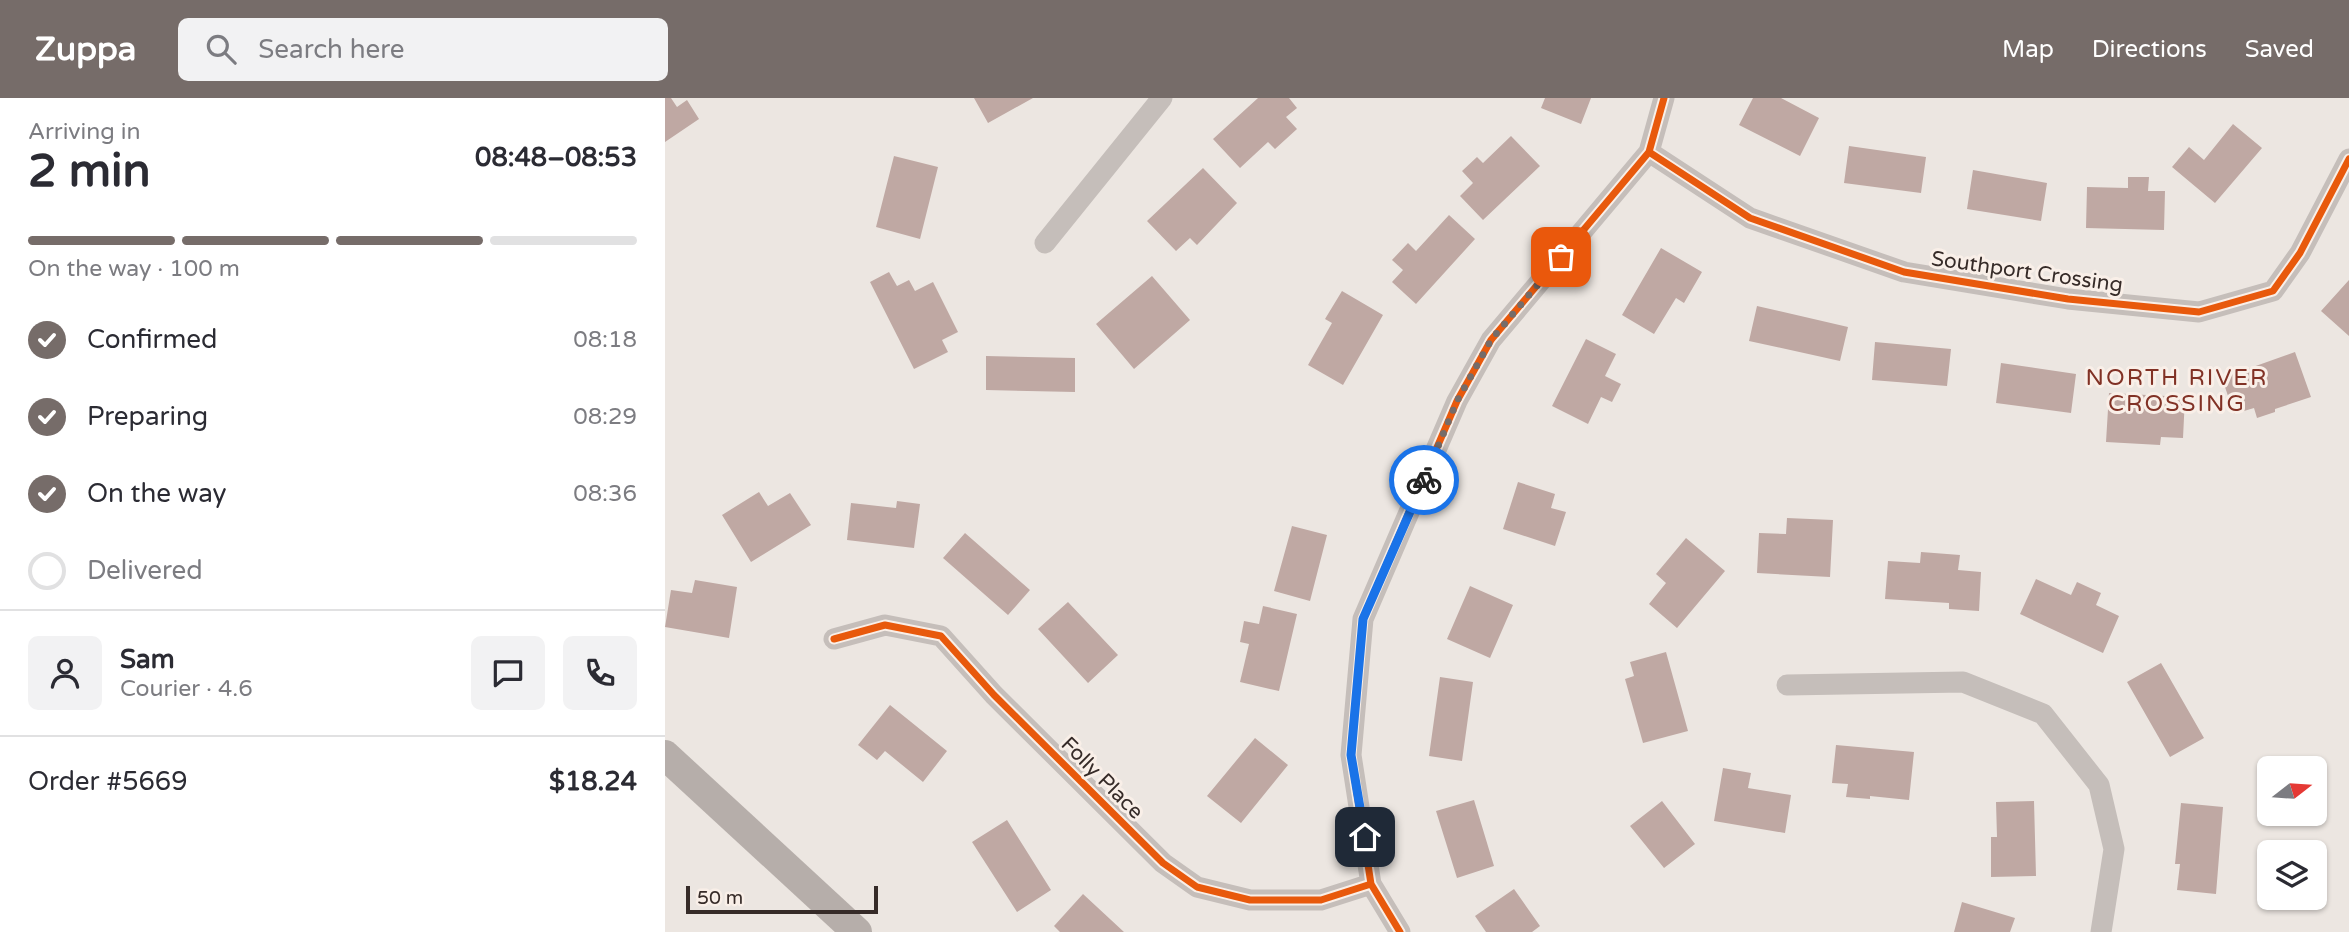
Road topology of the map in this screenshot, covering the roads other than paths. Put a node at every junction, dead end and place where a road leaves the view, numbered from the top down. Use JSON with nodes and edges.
{"nodes":[{"id":1,"x":1162,"y":98,"type":"edge"},
{"id":2,"x":1664,"y":98,"type":"edge"},
{"id":3,"x":1649,"y":152,"type":"junction"},
{"id":4,"x":2349,"y":159,"type":"edge"},
{"id":5,"x":1045,"y":243,"type":"dead end"},
{"id":6,"x":834,"y":639,"type":"dead end"},
{"id":7,"x":1787,"y":685,"type":"dead end"},
{"id":8,"x":665,"y":755,"type":"edge"},
{"id":9,"x":1371,"y":884,"type":"junction"},
{"id":10,"x":857,"y":932,"type":"edge"},
{"id":11,"x":1400,"y":932,"type":"edge"},
{"id":12,"x":2101,"y":932,"type":"edge"}],
"edges":[{"from":1,"to":5,"type":"street"},
{"from":2,"to":3,"type":"street"},
{"from":3,"to":4,"type":"street","name":"Southport Crossing"},
{"from":3,"to":9,"type":"street"},
{"from":6,"to":9,"type":"street","name":"Folly Place"},
{"from":7,"to":12,"type":"street"},
{"from":8,"to":10,"type":"street"},
{"from":9,"to":11,"type":"street"}]}
